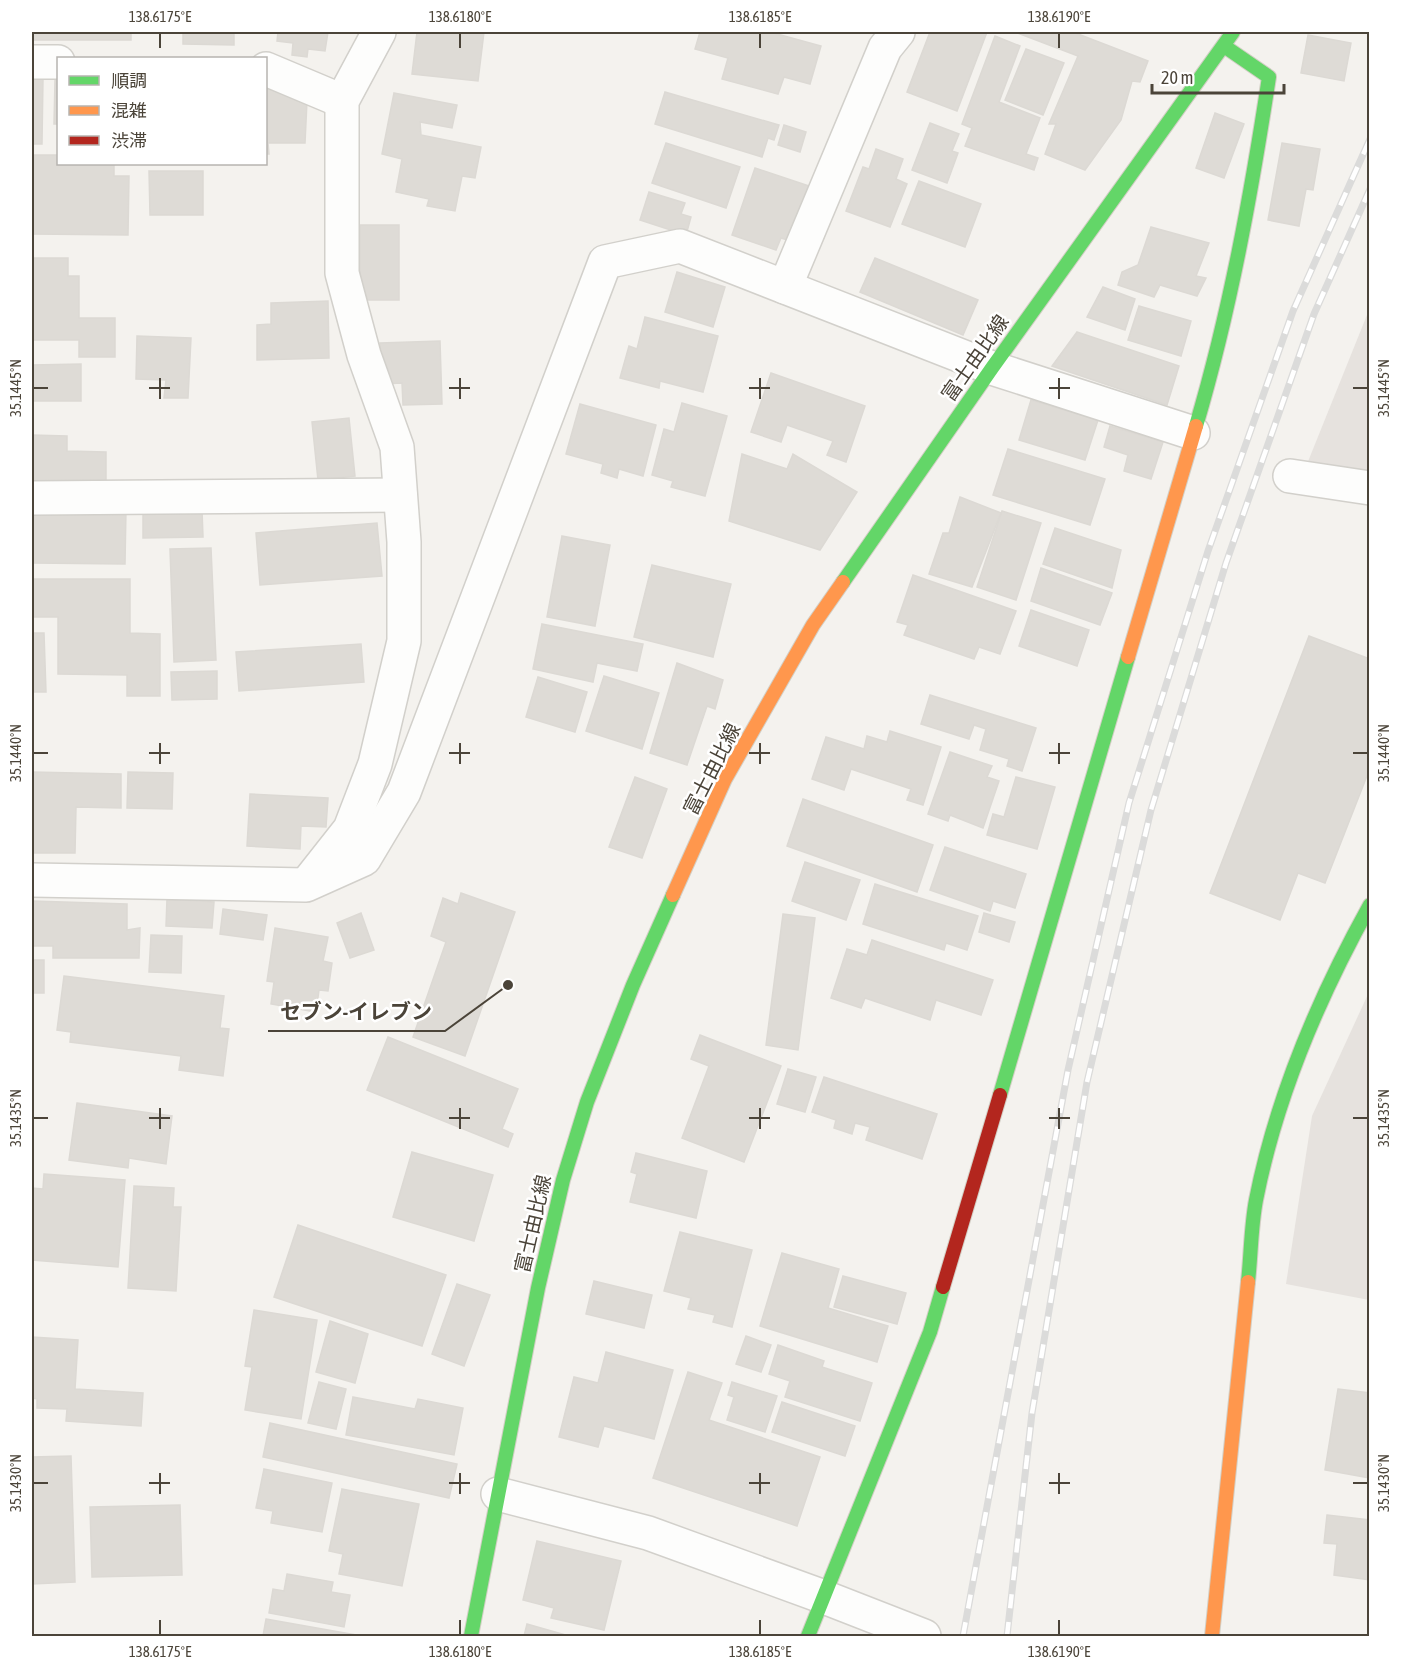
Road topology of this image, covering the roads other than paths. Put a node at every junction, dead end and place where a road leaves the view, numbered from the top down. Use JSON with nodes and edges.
{"nodes":[{"id":1,"x":379,"y":32,"type":"edge"},
{"id":2,"x":898,"y":32,"type":"edge"},
{"id":3,"x":1233,"y":32,"type":"edge"},
{"id":4,"x":1224,"y":46,"type":"junction"},
{"id":5,"x":32,"y":62,"type":"edge"},
{"id":6,"x":57,"y":62,"type":"edge"},
{"id":7,"x":267,"y":69,"type":"edge"},
{"id":8,"x":342,"y":101,"type":"junction"},
{"id":9,"x":785,"y":287,"type":"junction"},
{"id":10,"x":992,"y":368,"type":"junction"},
{"id":11,"x":1193,"y":433,"type":"junction"},
{"id":12,"x":1290,"y":476,"type":"dead end"},
{"id":13,"x":1370,"y":488,"type":"edge"},
{"id":14,"x":400,"y":495,"type":"junction"},
{"id":15,"x":32,"y":498,"type":"edge"},
{"id":16,"x":32,"y":880,"type":"edge"},
{"id":17,"x":306,"y":885,"type":"junction"},
{"id":18,"x":1370,"y":904,"type":"edge"},
{"id":19,"x":498,"y":1494,"type":"junction"},
{"id":20,"x":824,"y":1597,"type":"junction"},
{"id":21,"x":471,"y":1636,"type":"edge"},
{"id":22,"x":808,"y":1636,"type":"edge"},
{"id":23,"x":924,"y":1636,"type":"edge"},
{"id":24,"x":1212,"y":1636,"type":"edge"}],
"edges":[{"from":1,"to":8,"type":"street"},
{"from":2,"to":9,"type":"street"},
{"from":3,"to":4,"type":"street","name":"富士由比線"},
{"from":4,"to":10,"type":"street","name":"富士由比線"},
{"from":4,"to":11,"type":"street"},
{"from":5,"to":6,"type":"street"},
{"from":7,"to":8,"type":"street"},
{"from":8,"to":14,"type":"street"},
{"from":9,"to":10,"type":"street"},
{"from":9,"to":17,"type":"street"},
{"from":10,"to":11,"type":"street"},
{"from":10,"to":19,"type":"street","name":"富士由比線"},
{"from":11,"to":20,"type":"street"},
{"from":12,"to":13,"type":"street"},
{"from":14,"to":15,"type":"street"},
{"from":14,"to":17,"type":"street"},
{"from":16,"to":17,"type":"street"},
{"from":18,"to":24,"type":"street"},
{"from":19,"to":20,"type":"street"},
{"from":19,"to":21,"type":"street","name":"富士由比線"},
{"from":20,"to":22,"type":"street"},
{"from":20,"to":23,"type":"street"}]}
